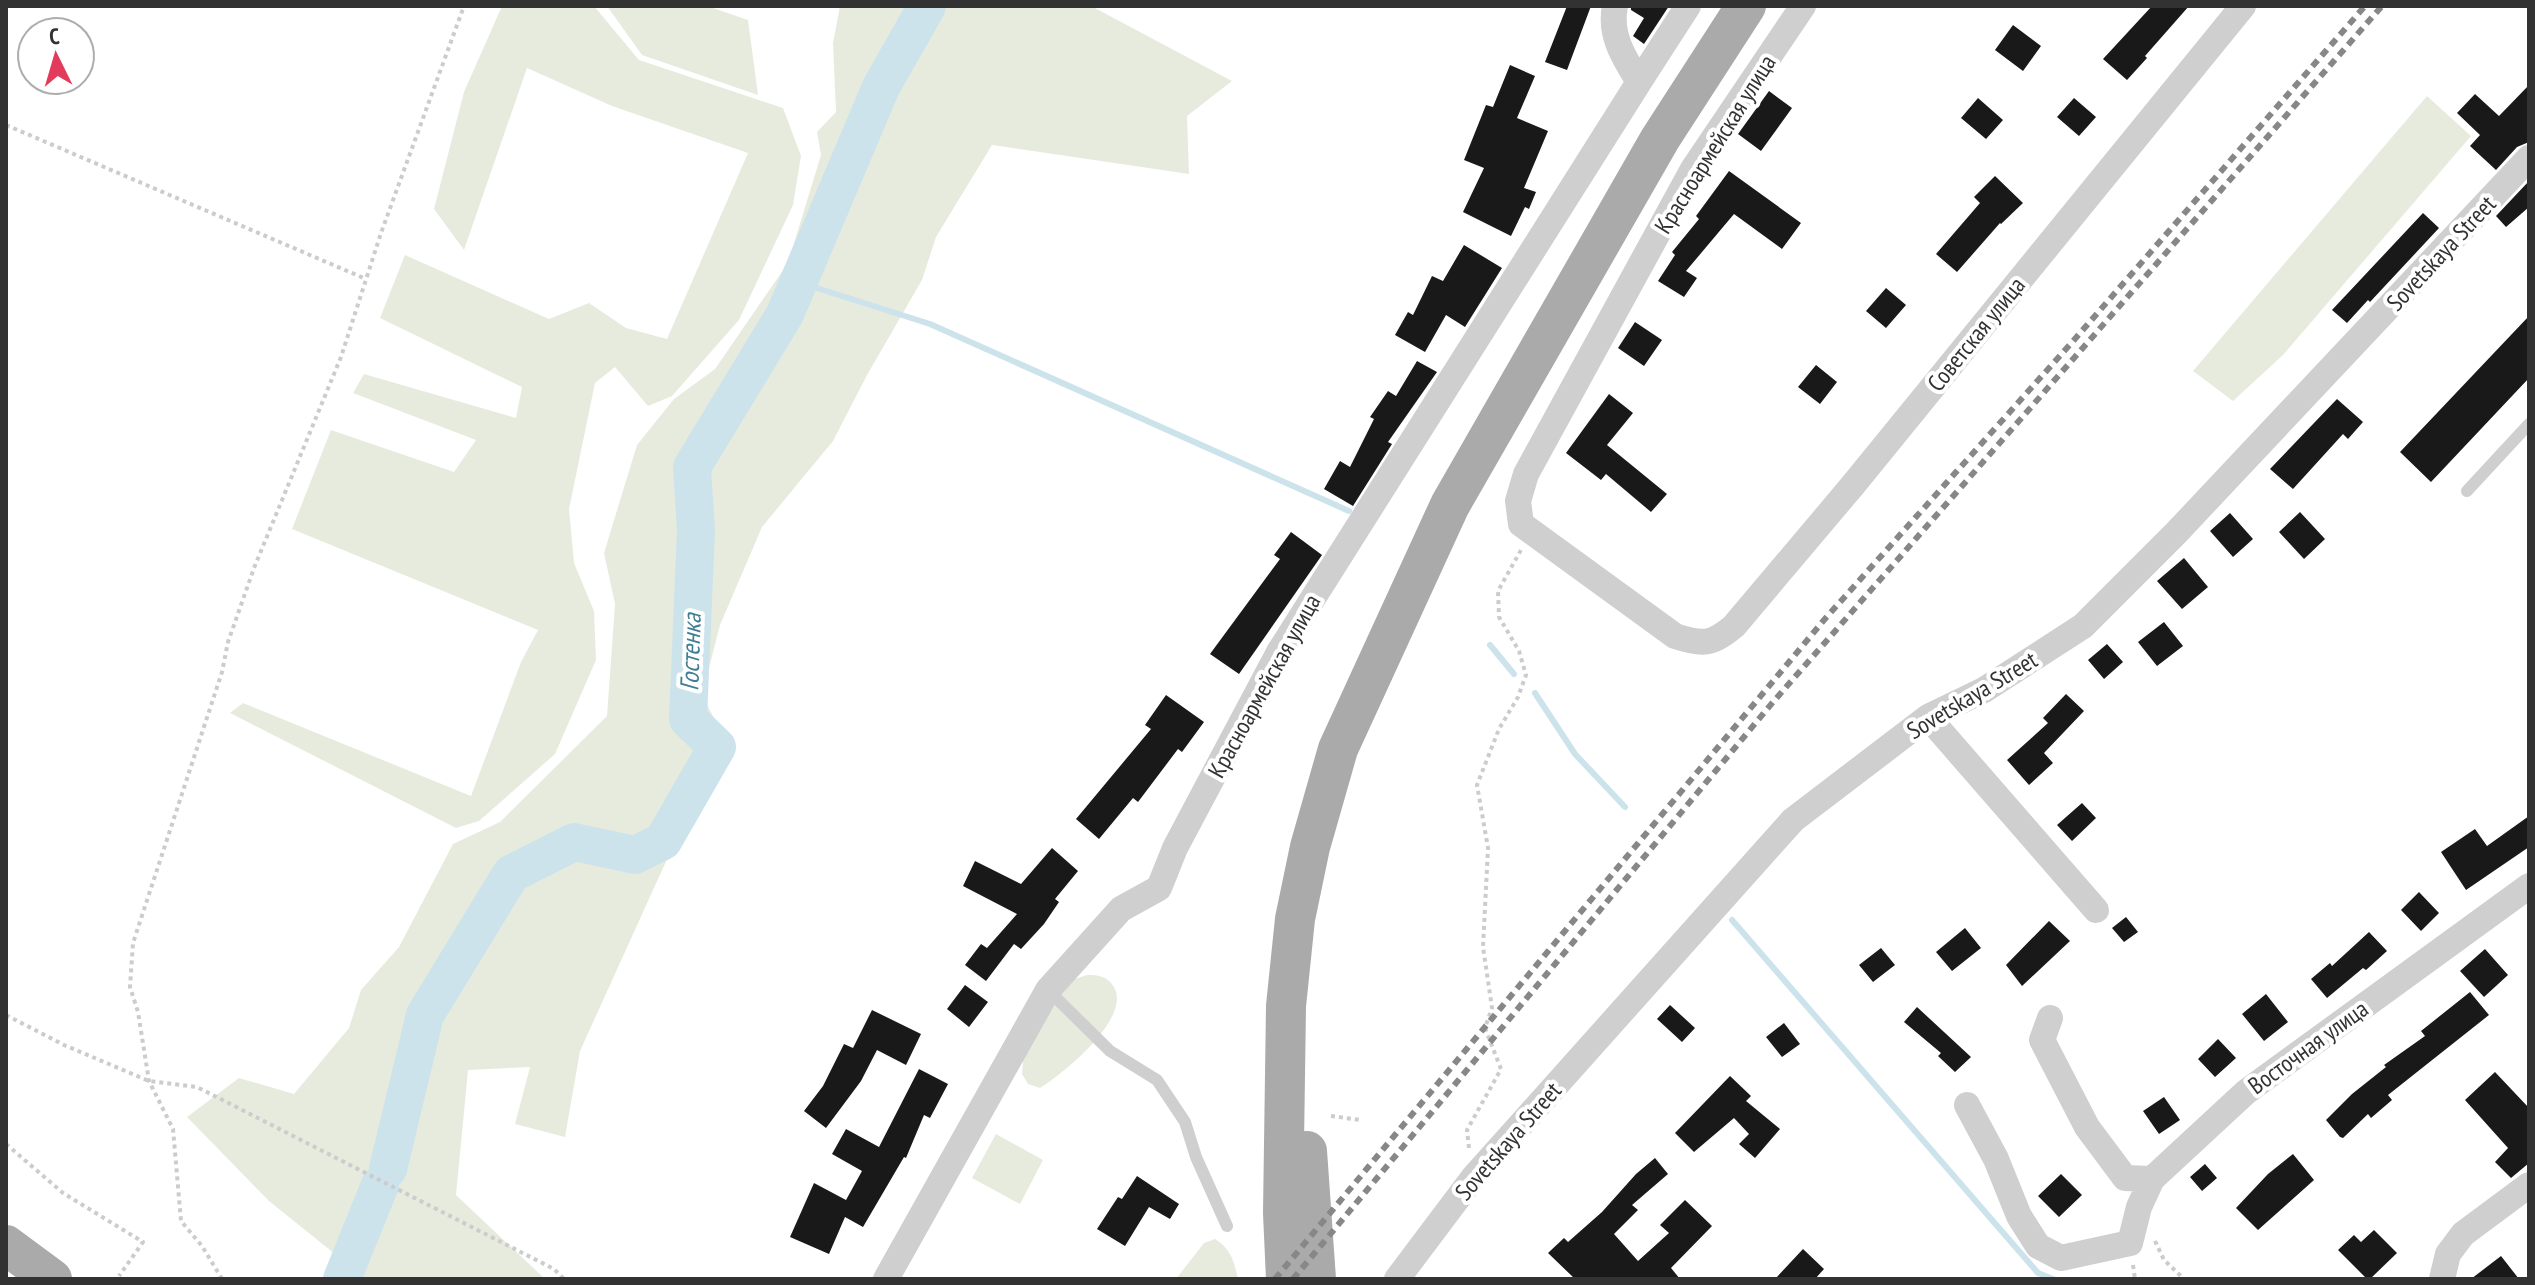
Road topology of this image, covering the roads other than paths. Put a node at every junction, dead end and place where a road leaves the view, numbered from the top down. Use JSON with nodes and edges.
{"nodes":[{"id":1,"x":1615,"y":6,"type":"edge"},
{"id":2,"x":1688,"y":6,"type":"edge"},
{"id":3,"x":1746,"y":6,"type":"edge"},
{"id":4,"x":1803,"y":6,"type":"edge"},
{"id":5,"x":2243,"y":6,"type":"edge"},
{"id":6,"x":1639,"y":82,"type":"junction"},
{"id":7,"x":2529,"y":158,"type":"edge"},
{"id":8,"x":2529,"y":424,"type":"edge"},
{"id":9,"x":2467,"y":491,"type":"dead end"},
{"id":10,"x":1696,"y":643,"type":"joint"},
{"id":11,"x":1383,"y":650,"type":"junction"},
{"id":12,"x":1928,"y":717,"type":"junction"},
{"id":13,"x":2529,"y":886,"type":"edge"},
{"id":14,"x":2096,"y":910,"type":"dead end"},
{"id":15,"x":1048,"y":990,"type":"junction"},
{"id":16,"x":2050,"y":1018,"type":"dead end"},
{"id":17,"x":1967,"y":1105,"type":"dead end"},
{"id":18,"x":2152,"y":1179,"type":"junction"},
{"id":19,"x":2529,"y":1185,"type":"edge"},
{"id":20,"x":1227,"y":1226,"type":"dead end"},
{"id":21,"x":6,"y":1245,"type":"edge"},
{"id":22,"x":52,"y":1279,"type":"edge"},
{"id":23,"x":886,"y":1279,"type":"edge"},
{"id":24,"x":1286,"y":1279,"type":"edge"},
{"id":25,"x":1316,"y":1279,"type":"edge"},
{"id":26,"x":1397,"y":1279,"type":"edge"},
{"id":27,"x":2442,"y":1279,"type":"edge"}],
"edges":[{"from":1,"to":6,"type":"street"},
{"from":2,"to":6,"type":"street","name":"Красноармейская улица"},
{"from":3,"to":11,"type":"main road","name":"Красноармейская улица"},
{"from":4,"to":10,"type":"street","name":"Красноармейская улица"},
{"from":5,"to":10,"type":"street","name":"Советская улица"},
{"from":6,"to":15,"type":"street","name":"Красноармейская улица"},
{"from":7,"to":12,"type":"street","name":"Sovetskaya Street"},
{"from":8,"to":9,"type":"lane"},
{"from":11,"to":24,"type":"main road","name":"Красноармейская улица"},
{"from":11,"to":25,"type":"main road","name":"Красноармейская улица"},
{"from":12,"to":14,"type":"street"},
{"from":12,"to":26,"type":"street","name":"Sovetskaya Street"},
{"from":13,"to":18,"type":"street","name":"Восточная улица"},
{"from":15,"to":20,"type":"lane"},
{"from":15,"to":23,"type":"street","name":"Красноармейская улица"},
{"from":16,"to":18,"type":"street"},
{"from":17,"to":18,"type":"street","name":"Восточная улица"},
{"from":19,"to":27,"type":"street"},
{"from":21,"to":22,"type":"main road"}]}
